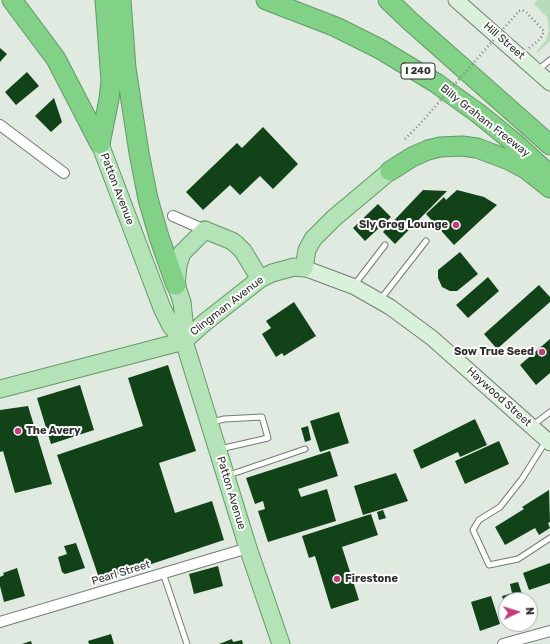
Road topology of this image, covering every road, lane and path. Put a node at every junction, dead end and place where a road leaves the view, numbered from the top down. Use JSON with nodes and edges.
{"nodes":[{"id":1,"x":12,"y":0,"type":"edge"},
{"id":2,"x":266,"y":0,"type":"edge"},
{"id":3,"x":388,"y":0,"type":"edge"},
{"id":4,"x":456,"y":0,"type":"edge"},
{"id":5,"x":115,"y":1,"type":"edge"},
{"id":6,"x":526,"y":50,"type":"dead end"},
{"id":7,"x":550,"y":60,"type":"edge"},
{"id":8,"x":538,"y":71,"type":"junction"},
{"id":9,"x":550,"y":83,"type":"edge"},
{"id":10,"x":0,"y":125,"type":"edge"},
{"id":11,"x":405,"y":139,"type":"dead end"},
{"id":12,"x":100,"y":144,"type":"junction"},
{"id":13,"x":550,"y":144,"type":"edge"},
{"id":14,"x":390,"y":171,"type":"joint"},
{"id":15,"x":64,"y":173,"type":"dead end"},
{"id":16,"x":550,"y":175,"type":"edge"},
{"id":17,"x":550,"y":188,"type":"edge"},
{"id":18,"x":173,"y":216,"type":"dead end"},
{"id":19,"x":205,"y":230,"type":"junction"},
{"id":20,"x":426,"y":241,"type":"dead end"},
{"id":21,"x":385,"y":245,"type":"dead end"},
{"id":22,"x":304,"y":268,"type":"junction"},
{"id":23,"x":260,"y":279,"type":"junction"},
{"id":24,"x":176,"y":285,"type":"junction"},
{"id":25,"x":353,"y":286,"type":"junction"},
{"id":26,"x":379,"y":301,"type":"junction"},
{"id":27,"x":184,"y":341,"type":"junction"},
{"id":28,"x":0,"y":389,"type":"edge"},
{"id":29,"x":550,"y":412,"type":"edge"},
{"id":30,"x":209,"y":423,"type":"junction"},
{"id":31,"x":533,"y":428,"type":"junction"},
{"id":32,"x":548,"y":442,"type":"edge"},
{"id":33,"x":305,"y":449,"type":"dead end"},
{"id":34,"x":218,"y":450,"type":"junction"},
{"id":35,"x":226,"y":476,"type":"junction"},
{"id":36,"x":550,"y":538,"type":"edge"},
{"id":37,"x":248,"y":548,"type":"junction"},
{"id":38,"x":163,"y":573,"type":"junction"},
{"id":39,"x":0,"y":622,"type":"edge"},
{"id":40,"x":550,"y":631,"type":"edge"},
{"id":41,"x":187,"y":644,"type":"edge"},
{"id":42,"x":281,"y":644,"type":"edge"},
{"id":43,"x":503,"y":644,"type":"edge"}],
"edges":[{"from":1,"to":12,"type":"highway"},
{"from":2,"to":16,"type":"highway","name":"Billy Graham Freeway","number":"I 240"},
{"from":3,"to":13,"type":"highway","name":"Billy Graham Freeway","number":"I 240"},
{"from":4,"to":8,"type":"street","name":"Hill Street"},
{"from":5,"to":12,"type":"highway"},
{"from":5,"to":24,"type":"highway"},
{"from":6,"to":11,"type":"path","bridge":true},
{"from":7,"to":8,"type":"lane"},
{"from":8,"to":9,"type":"street","name":"Hill Street"},
{"from":10,"to":15,"type":"street"},
{"from":12,"to":27,"type":"main road","name":"Patton Avenue"},
{"from":14,"to":17,"type":"highway"},
{"from":14,"to":22,"type":"main road"},
{"from":18,"to":19,"type":"street"},
{"from":19,"to":23,"type":"main road"},
{"from":19,"to":24,"type":"main road"},
{"from":20,"to":26,"type":"lane"},
{"from":21,"to":25,"type":"lane"},
{"from":22,"to":23,"type":"main road","name":"Clingman Avenue"},
{"from":22,"to":25,"type":"street","name":"Haywood Street"},
{"from":23,"to":27,"type":"main road","name":"Clingman Avenue"},
{"from":24,"to":27,"type":"main road","name":"Patton Avenue"},
{"from":25,"to":26,"type":"street","name":"Haywood Street"},
{"from":26,"to":31,"type":"street","name":"Haywood Street"},
{"from":27,"to":28,"type":"main road","name":"Clingman Avenue"},
{"from":27,"to":30,"type":"main road","name":"Patton Avenue"},
{"from":29,"to":31,"type":"lane"},
{"from":30,"to":34,"type":"main road","name":"Patton Avenue"},
{"from":30,"to":34,"type":"lane"},
{"from":31,"to":32,"type":"street","name":"Haywood Street"},
{"from":32,"to":36,"type":"lane"},
{"from":33,"to":35,"type":"lane"},
{"from":34,"to":35,"type":"main road","name":"Patton Avenue"},
{"from":35,"to":37,"type":"main road","name":"Patton Avenue"},
{"from":37,"to":38,"type":"street","name":"Pearl Street"},
{"from":37,"to":42,"type":"main road","name":"Patton Avenue"},
{"from":38,"to":39,"type":"street","name":"Pearl Street"},
{"from":38,"to":41,"type":"lane"},
{"from":40,"to":43,"type":"street"}]}
